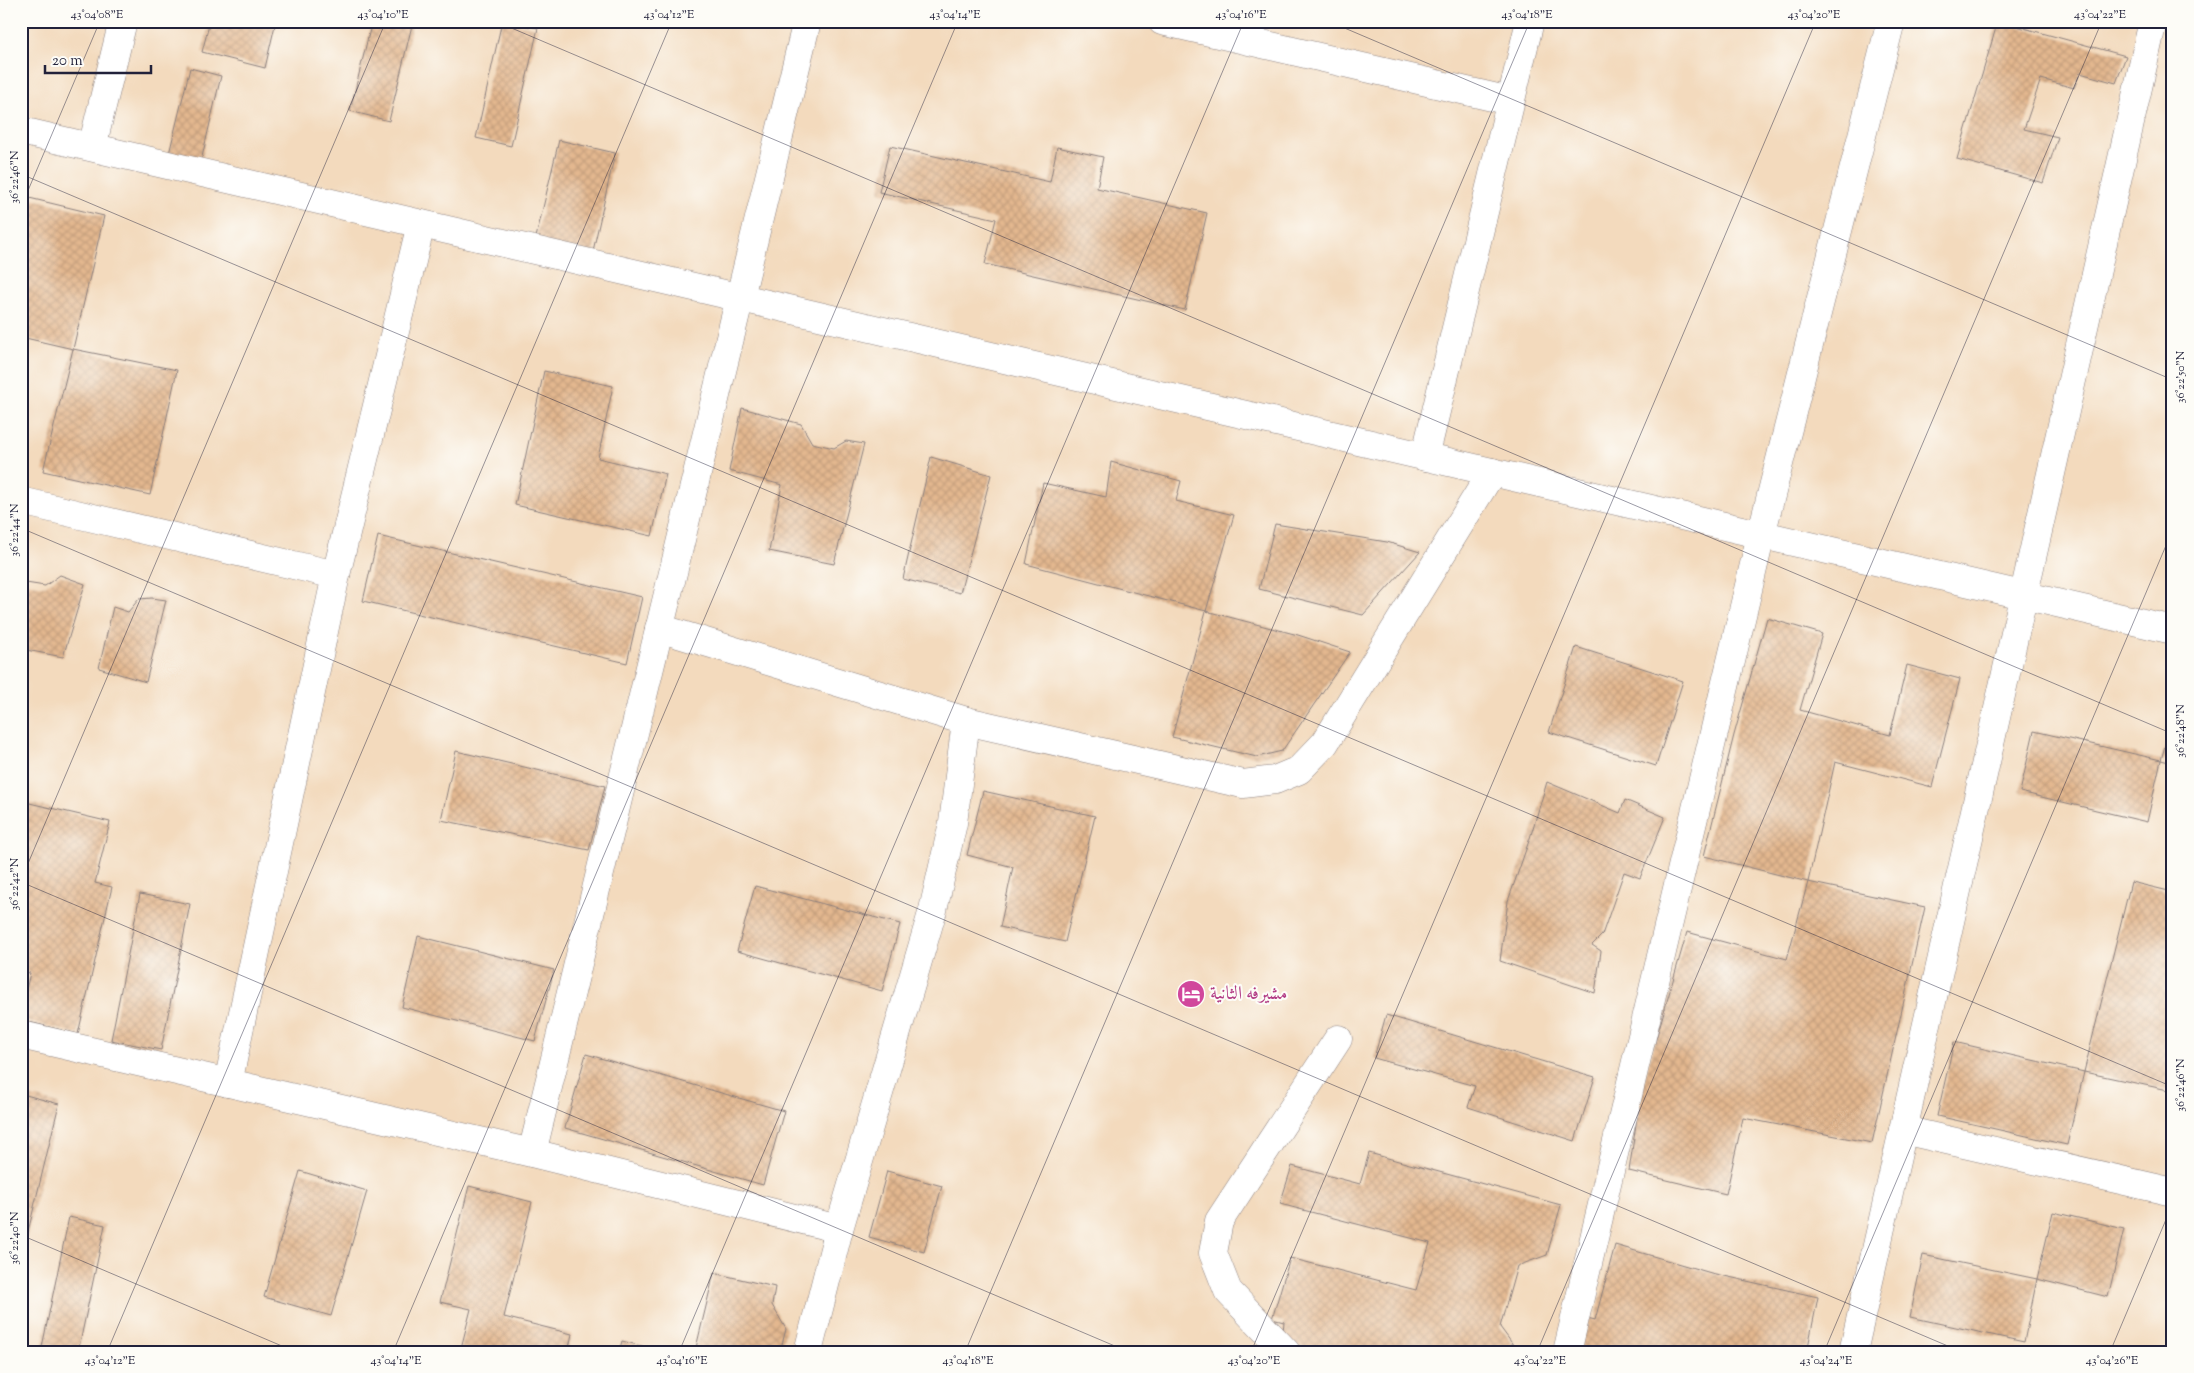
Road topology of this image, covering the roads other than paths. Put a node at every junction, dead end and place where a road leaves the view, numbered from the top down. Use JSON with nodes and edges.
{"nodes":[{"id":1,"x":122,"y":21,"type":"edge"},
{"id":2,"x":807,"y":21,"type":"edge"},
{"id":3,"x":1162,"y":21,"type":"edge"},
{"id":4,"x":1530,"y":21,"type":"edge"},
{"id":5,"x":1891,"y":21,"type":"edge"},
{"id":6,"x":2153,"y":21,"type":"edge"},
{"id":7,"x":1510,"y":101,"type":"junction"},
{"id":8,"x":21,"y":131,"type":"edge"},
{"id":9,"x":92,"y":147,"type":"junction"},
{"id":10,"x":421,"y":224,"type":"junction"},
{"id":11,"x":739,"y":298,"type":"junction"},
{"id":12,"x":1425,"y":457,"type":"junction"},
{"id":13,"x":1492,"y":472,"type":"junction"},
{"id":14,"x":21,"y":501,"type":"edge"},
{"id":15,"x":1761,"y":534,"type":"junction"},
{"id":16,"x":336,"y":575,"type":"junction"},
{"id":17,"x":2024,"y":596,"type":"junction"},
{"id":18,"x":659,"y":628,"type":"junction"},
{"id":19,"x":2173,"y":630,"type":"edge"},
{"id":20,"x":966,"y":721,"type":"junction"},
{"id":21,"x":21,"y":1035,"type":"edge"},
{"id":22,"x":1338,"y":1039,"type":"dead end"},
{"id":23,"x":228,"y":1083,"type":"junction"},
{"id":24,"x":1903,"y":1130,"type":"junction"},
{"id":25,"x":532,"y":1152,"type":"junction"},
{"id":26,"x":2173,"y":1192,"type":"edge"},
{"id":27,"x":839,"y":1230,"type":"junction"},
{"id":28,"x":808,"y":1352,"type":"edge"},
{"id":29,"x":1286,"y":1352,"type":"edge"},
{"id":30,"x":1567,"y":1352,"type":"edge"},
{"id":31,"x":1853,"y":1352,"type":"edge"}],
"edges":[{"from":1,"to":9,"type":"street"},
{"from":2,"to":11,"type":"street"},
{"from":3,"to":7,"type":"street"},
{"from":4,"to":7,"type":"street"},
{"from":5,"to":15,"type":"street"},
{"from":6,"to":17,"type":"street"},
{"from":7,"to":12,"type":"street"},
{"from":8,"to":9,"type":"street"},
{"from":9,"to":10,"type":"street"},
{"from":10,"to":11,"type":"street"},
{"from":10,"to":16,"type":"street"},
{"from":11,"to":12,"type":"street"},
{"from":11,"to":18,"type":"street"},
{"from":12,"to":13,"type":"street"},
{"from":13,"to":15,"type":"street"},
{"from":13,"to":20,"type":"street"},
{"from":14,"to":16,"type":"street"},
{"from":15,"to":17,"type":"street"},
{"from":15,"to":30,"type":"street"},
{"from":16,"to":23,"type":"street"},
{"from":17,"to":19,"type":"street"},
{"from":17,"to":24,"type":"street"},
{"from":18,"to":20,"type":"street"},
{"from":18,"to":25,"type":"street"},
{"from":20,"to":27,"type":"street"},
{"from":21,"to":23,"type":"street"},
{"from":22,"to":29,"type":"street"},
{"from":23,"to":25,"type":"street"},
{"from":24,"to":26,"type":"street"},
{"from":24,"to":31,"type":"street"},
{"from":25,"to":27,"type":"street"},
{"from":27,"to":28,"type":"street"}]}
